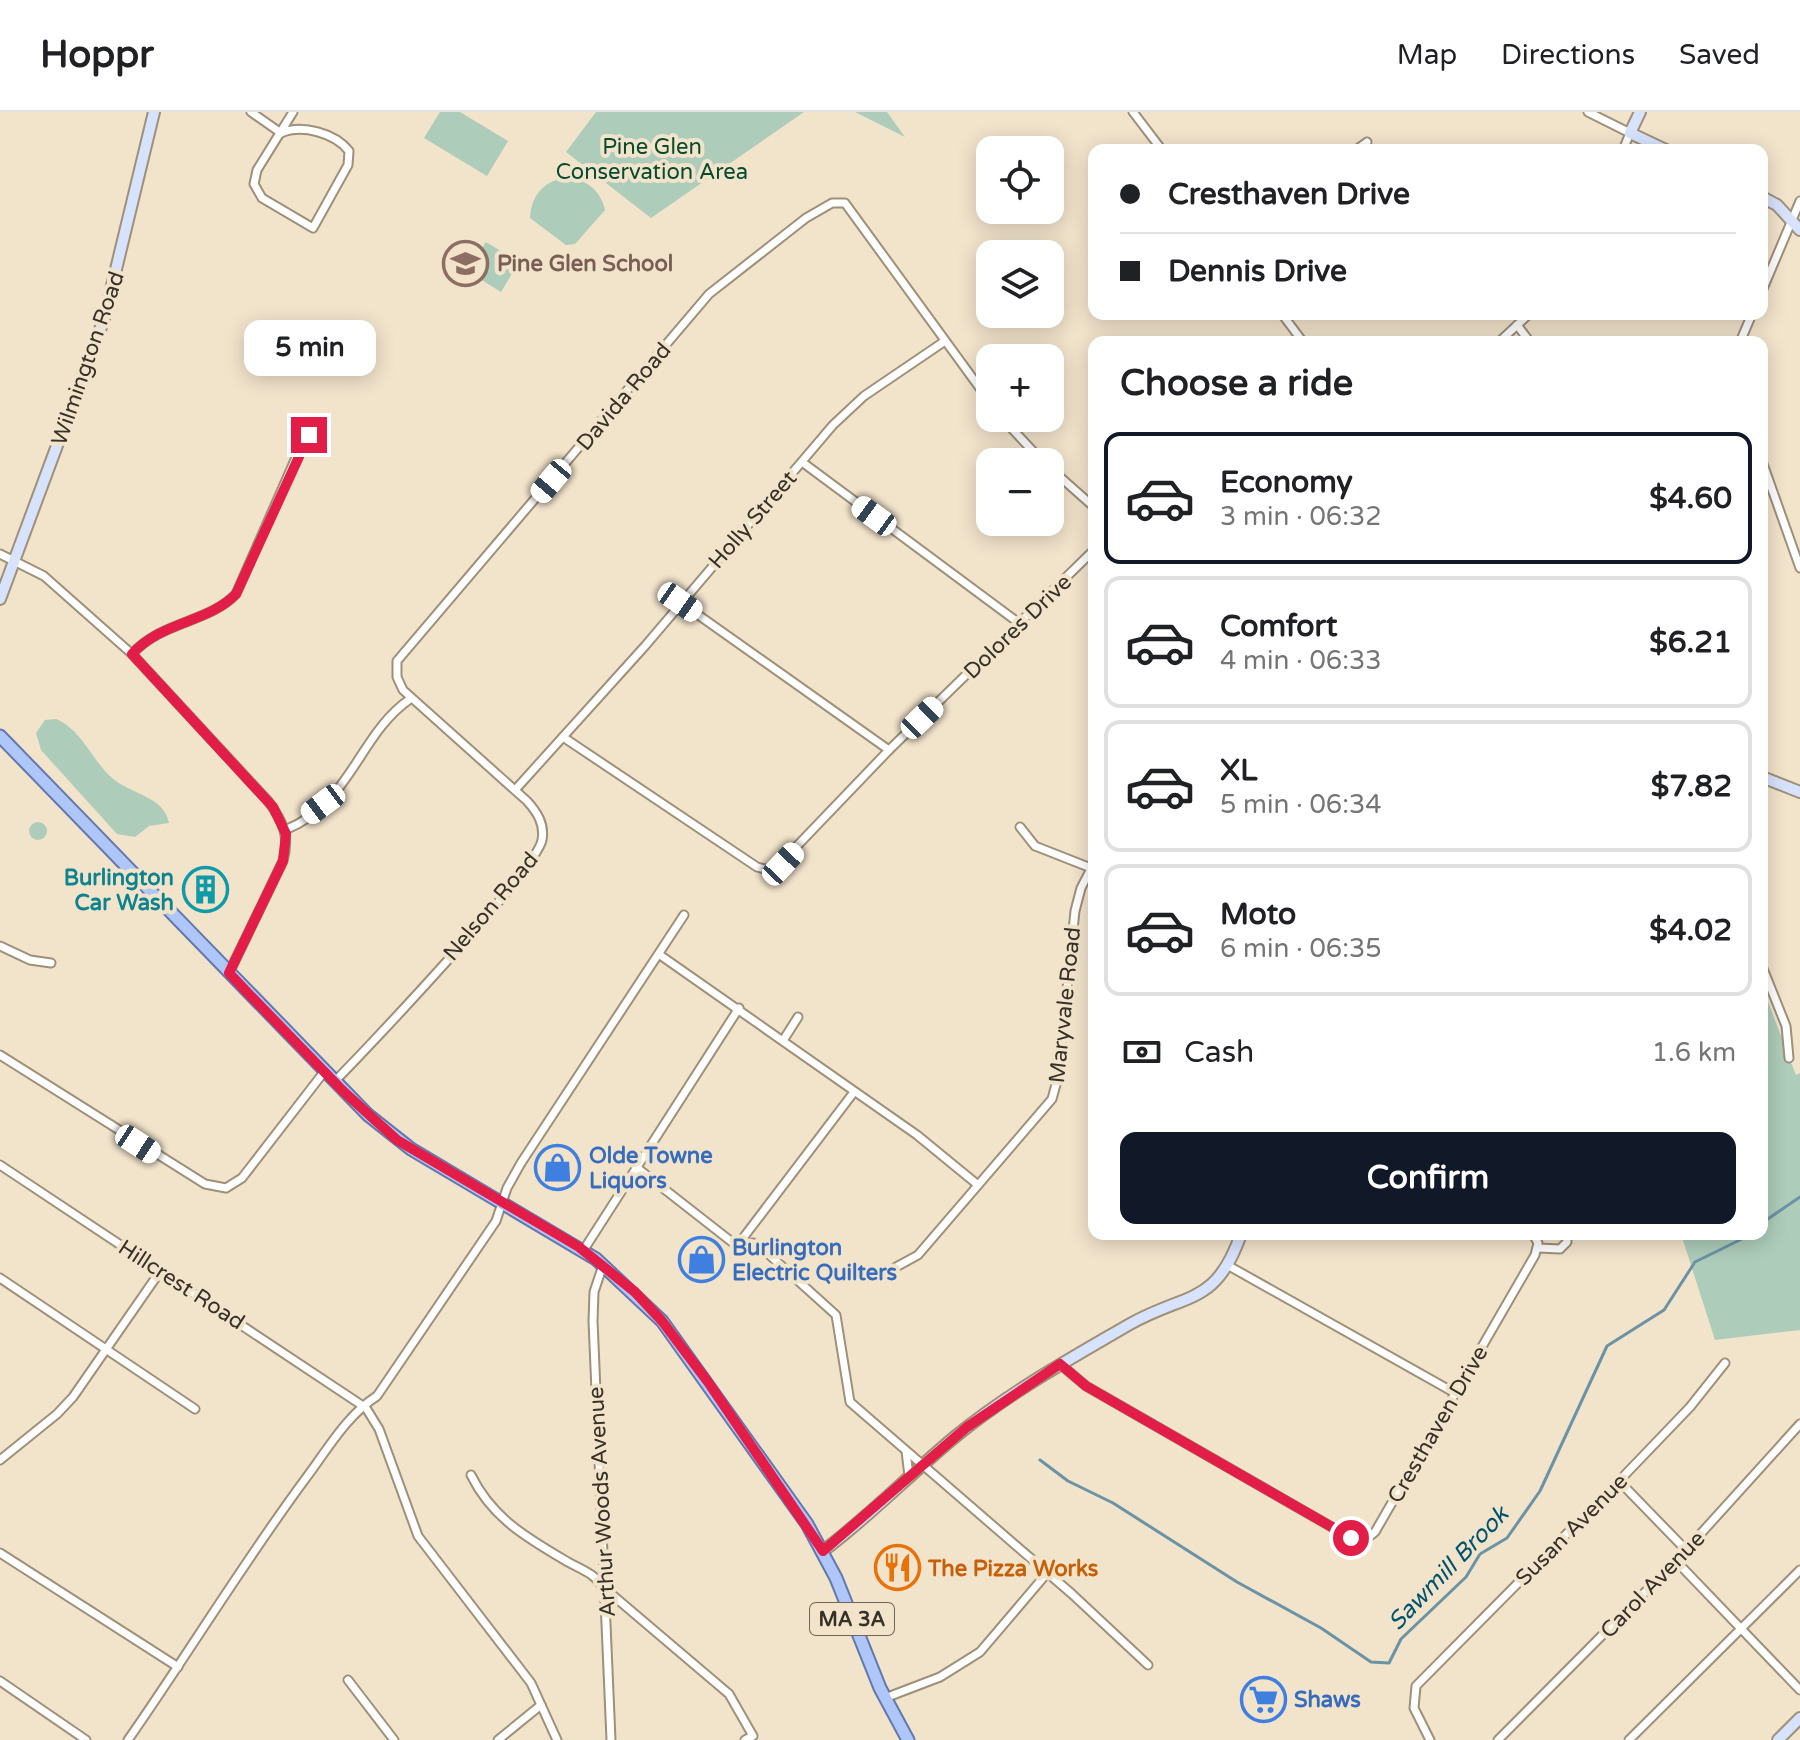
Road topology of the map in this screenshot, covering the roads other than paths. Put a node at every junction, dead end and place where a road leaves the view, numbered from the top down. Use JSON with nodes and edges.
{"nodes":[{"id":1,"x":154,"y":112,"type":"edge"},
{"id":2,"x":251,"y":112,"type":"edge"},
{"id":3,"x":293,"y":112,"type":"edge"},
{"id":4,"x":1133,"y":112,"type":"edge"},
{"id":5,"x":1588,"y":112,"type":"edge"},
{"id":6,"x":1640,"y":112,"type":"edge"},
{"id":7,"x":281,"y":133,"type":"junction"},
{"id":8,"x":1630,"y":133,"type":"junction"},
{"id":9,"x":1367,"y":142,"type":"dead end"},
{"id":10,"x":1157,"y":144,"type":"edge"},
{"id":11,"x":1364,"y":144,"type":"edge"},
{"id":12,"x":1625,"y":144,"type":"edge"},
{"id":13,"x":1653,"y":144,"type":"edge"},
{"id":14,"x":1800,"y":201,"type":"edge"},
{"id":15,"x":1768,"y":202,"type":"edge"},
{"id":16,"x":1792,"y":220,"type":"junction"},
{"id":17,"x":1800,"y":230,"type":"edge"},
{"id":18,"x":1768,"y":277,"type":"edge"},
{"id":19,"x":1522,"y":320,"type":"edge"},
{"id":20,"x":1517,"y":325,"type":"junction"},
{"id":21,"x":1505,"y":336,"type":"edge"},
{"id":22,"x":1525,"y":336,"type":"edge"},
{"id":23,"x":945,"y":341,"type":"junction"},
{"id":24,"x":976,"y":383,"type":"edge"},
{"id":25,"x":321,"y":423,"type":"dead end"},
{"id":26,"x":1015,"y":432,"type":"edge"},
{"id":27,"x":1030,"y":448,"type":"edge"},
{"id":28,"x":802,"y":462,"type":"junction"},
{"id":29,"x":1768,"y":478,"type":"edge"},
{"id":30,"x":1064,"y":480,"type":"edge"},
{"id":31,"x":1088,"y":502,"type":"edge"},
{"id":32,"x":0,"y":554,"type":"edge"},
{"id":33,"x":1088,"y":556,"type":"edge"},
{"id":34,"x":14,"y":559,"type":"junction"},
{"id":35,"x":1800,"y":568,"type":"edge"},
{"id":36,"x":0,"y":599,"type":"edge"},
{"id":37,"x":680,"y":602,"type":"junction"},
{"id":38,"x":1019,"y":623,"type":"junction"},
{"id":39,"x":132,"y":654,"type":"junction"},
{"id":40,"x":410,"y":699,"type":"junction"},
{"id":41,"x":0,"y":736,"type":"edge"},
{"id":42,"x":563,"y":737,"type":"junction"},
{"id":43,"x":889,"y":750,"type":"junction"},
{"id":44,"x":1768,"y":779,"type":"edge"},
{"id":45,"x":1799,"y":788,"type":"edge"},
{"id":46,"x":515,"y":790,"type":"junction"},
{"id":47,"x":1020,"y":827,"type":"dead end"},
{"id":48,"x":285,"y":830,"type":"junction"},
{"id":49,"x":1088,"y":864,"type":"edge"},
{"id":50,"x":1088,"y":876,"type":"edge"},
{"id":51,"x":684,"y":915,"type":"dead end"},
{"id":52,"x":0,"y":946,"type":"edge"},
{"id":53,"x":660,"y":955,"type":"junction"},
{"id":54,"x":51,"y":963,"type":"dead end"},
{"id":55,"x":229,"y":973,"type":"junction"},
{"id":56,"x":1768,"y":981,"type":"edge"},
{"id":57,"x":739,"y":1008,"type":"junction"},
{"id":58,"x":798,"y":1017,"type":"dead end"},
{"id":59,"x":784,"y":1039,"type":"junction"},
{"id":60,"x":0,"y":1055,"type":"edge"},
{"id":61,"x":1789,"y":1058,"type":"dead end"},
{"id":62,"x":324,"y":1072,"type":"junction"},
{"id":63,"x":334,"y":1082,"type":"junction"},
{"id":64,"x":854,"y":1092,"type":"junction"},
{"id":65,"x":0,"y":1165,"type":"edge"},
{"id":66,"x":636,"y":1167,"type":"junction"},
{"id":67,"x":978,"y":1185,"type":"junction"},
{"id":68,"x":503,"y":1203,"type":"junction"},
{"id":69,"x":1239,"y":1240,"type":"edge"},
{"id":70,"x":1535,"y":1240,"type":"edge"},
{"id":71,"x":1567,"y":1240,"type":"edge"},
{"id":72,"x":737,"y":1246,"type":"junction"},
{"id":73,"x":1538,"y":1248,"type":"junction"},
{"id":74,"x":583,"y":1251,"type":"junction"},
{"id":75,"x":603,"y":1265,"type":"junction"},
{"id":76,"x":1229,"y":1266,"type":"junction"},
{"id":77,"x":161,"y":1270,"type":"junction"},
{"id":78,"x":885,"y":1273,"type":"dead end"},
{"id":79,"x":0,"y":1278,"type":"edge"},
{"id":80,"x":108,"y":1348,"type":"junction"},
{"id":81,"x":1725,"y":1363,"type":"dead end"},
{"id":82,"x":1060,"y":1364,"type":"junction"},
{"id":83,"x":1455,"y":1393,"type":"junction"},
{"id":84,"x":363,"y":1405,"type":"junction"},
{"id":85,"x":195,"y":1409,"type":"dead end"},
{"id":86,"x":1800,"y":1424,"type":"edge"},
{"id":87,"x":905,"y":1449,"type":"junction"},
{"id":88,"x":0,"y":1460,"type":"edge"},
{"id":89,"x":923,"y":1464,"type":"junction"},
{"id":90,"x":471,"y":1475,"type":"dead end"},
{"id":91,"x":909,"y":1476,"type":"junction"},
{"id":92,"x":1619,"y":1481,"type":"junction"},
{"id":93,"x":1686,"y":1550,"type":"junction"},
{"id":94,"x":823,"y":1551,"type":"junction"},
{"id":95,"x":0,"y":1553,"type":"edge"},
{"id":96,"x":1676,"y":1561,"type":"junction"},
{"id":97,"x":1800,"y":1570,"type":"edge"},
{"id":98,"x":1048,"y":1572,"type":"junction"},
{"id":99,"x":603,"y":1587,"type":"junction"},
{"id":100,"x":1742,"y":1630,"type":"junction"},
{"id":101,"x":1148,"y":1665,"type":"dead end"},
{"id":102,"x":178,"y":1667,"type":"junction"},
{"id":103,"x":348,"y":1680,"type":"dead end"},
{"id":104,"x":0,"y":1681,"type":"edge"},
{"id":105,"x":1800,"y":1690,"type":"edge"},
{"id":106,"x":885,"y":1698,"type":"junction"},
{"id":107,"x":541,"y":1705,"type":"junction"},
{"id":108,"x":1800,"y":1718,"type":"edge"},
{"id":109,"x":751,"y":1739,"type":"edge"},
{"id":110,"x":86,"y":1740,"type":"edge"},
{"id":111,"x":128,"y":1740,"type":"edge"},
{"id":112,"x":394,"y":1740,"type":"edge"},
{"id":113,"x":498,"y":1740,"type":"edge"},
{"id":114,"x":557,"y":1740,"type":"edge"},
{"id":115,"x":611,"y":1740,"type":"edge"},
{"id":116,"x":908,"y":1740,"type":"edge"},
{"id":117,"x":1430,"y":1740,"type":"edge"},
{"id":118,"x":1498,"y":1740,"type":"edge"},
{"id":119,"x":1629,"y":1740,"type":"edge"},
{"id":120,"x":1778,"y":1740,"type":"edge"}],
"edges":[{"from":1,"to":34,"type":"street","name":"Wilmington Road"},
{"from":2,"to":7,"type":"street"},
{"from":3,"to":7,"type":"street"},
{"from":4,"to":10,"type":"street"},
{"from":5,"to":8,"type":"street"},
{"from":6,"to":8,"type":"street"},
{"from":7,"to":7,"type":"street"},
{"from":8,"to":12,"type":"street"},
{"from":8,"to":13,"type":"street"},
{"from":9,"to":11,"type":"street"},
{"from":14,"to":16,"type":"street"},
{"from":15,"to":16,"type":"street"},
{"from":16,"to":17,"type":"street"},
{"from":16,"to":18,"type":"street"},
{"from":19,"to":20,"type":"street"},
{"from":20,"to":21,"type":"street"},
{"from":20,"to":22,"type":"street"},
{"from":23,"to":24,"type":"street"},
{"from":23,"to":28,"type":"street","name":"Holly Street"},
{"from":23,"to":40,"type":"street","name":"Davida Road"},
{"from":25,"to":39,"type":"street"},
{"from":26,"to":27,"type":"street"},
{"from":28,"to":37,"type":"street","name":"Holly Street"},
{"from":28,"to":38,"type":"street"},
{"from":29,"to":35,"type":"street"},
{"from":30,"to":31,"type":"street"},
{"from":32,"to":34,"type":"street"},
{"from":33,"to":38,"type":"street","name":"Dolores Drive"},
{"from":34,"to":36,"type":"street","name":"Wilmington Road"},
{"from":34,"to":39,"type":"street"},
{"from":37,"to":42,"type":"street","name":"Holly Street"},
{"from":37,"to":43,"type":"street"},
{"from":38,"to":43,"type":"street","name":"Dolores Drive"},
{"from":39,"to":48,"type":"street"},
{"from":40,"to":46,"type":"street","name":"Nelson Road"},
{"from":40,"to":48,"type":"street"},
{"from":41,"to":55,"type":"main road","number":"MA 3A"},
{"from":42,"to":43,"type":"street","name":"Dolores Drive"},
{"from":42,"to":46,"type":"street","name":"Holly Street"},
{"from":44,"to":45,"type":"street"},
{"from":46,"to":63,"type":"street","name":"Nelson Road"},
{"from":47,"to":49,"type":"street"},
{"from":48,"to":55,"type":"street"},
{"from":50,"to":67,"type":"street","name":"Maryvale Road"},
{"from":51,"to":53,"type":"street"},
{"from":52,"to":54,"type":"street"},
{"from":53,"to":57,"type":"street"},
{"from":53,"to":68,"type":"street"},
{"from":55,"to":62,"type":"main road","number":"MA 3A"},
{"from":56,"to":61,"type":"street"},
{"from":57,"to":59,"type":"street"},
{"from":57,"to":66,"type":"street"},
{"from":58,"to":59,"type":"street"},
{"from":59,"to":64,"type":"street"},
{"from":60,"to":62,"type":"street"},
{"from":62,"to":63,"type":"main road","number":"MA 3A"},
{"from":63,"to":68,"type":"main road","number":"MA 3A"},
{"from":64,"to":67,"type":"street"},
{"from":64,"to":72,"type":"street"},
{"from":65,"to":77,"type":"street","name":"Hillcrest Road"},
{"from":66,"to":72,"type":"street"},
{"from":66,"to":74,"type":"street"},
{"from":67,"to":78,"type":"street","name":"Maryvale Road"},
{"from":68,"to":74,"type":"main road","number":"MA 3A"},
{"from":68,"to":84,"type":"street"},
{"from":69,"to":76,"type":"street"},
{"from":70,"to":73,"type":"street"},
{"from":71,"to":73,"type":"street"},
{"from":72,"to":87,"type":"street"},
{"from":73,"to":83,"type":"street","name":"Cresthaven Drive"},
{"from":74,"to":75,"type":"main road","number":"MA 3A"},
{"from":75,"to":94,"type":"main road","number":"MA 3A"},
{"from":75,"to":99,"type":"street","name":"Arthur Woods Avenue"},
{"from":76,"to":82,"type":"street"},
{"from":76,"to":83,"type":"street"},
{"from":77,"to":80,"type":"street"},
{"from":77,"to":84,"type":"street","name":"Hillcrest Road"},
{"from":79,"to":80,"type":"street"},
{"from":80,"to":85,"type":"street"},
{"from":80,"to":88,"type":"street"},
{"from":81,"to":92,"type":"street","name":"Susan Avenue"},
{"from":82,"to":83,"type":"street","name":"Cresthaven Drive"},
{"from":82,"to":89,"type":"street"},
{"from":84,"to":102,"type":"street"},
{"from":84,"to":107,"type":"street"},
{"from":86,"to":93,"type":"street","name":"Carol Avenue"},
{"from":87,"to":89,"type":"street"},
{"from":87,"to":91,"type":"street"},
{"from":89,"to":91,"type":"street"},
{"from":89,"to":98,"type":"street"},
{"from":90,"to":99,"type":"street"},
{"from":91,"to":94,"type":"street"},
{"from":92,"to":93,"type":"street"},
{"from":92,"to":117,"type":"street","name":"Susan Avenue"},
{"from":93,"to":96,"type":"street","name":"Carol Avenue"},
{"from":94,"to":106,"type":"main road","number":"MA 3A"},
{"from":95,"to":102,"type":"street"},
{"from":96,"to":100,"type":"street"},
{"from":96,"to":118,"type":"street","name":"Carol Avenue"},
{"from":97,"to":100,"type":"street"},
{"from":98,"to":101,"type":"street"},
{"from":98,"to":106,"type":"street"},
{"from":99,"to":109,"type":"street"},
{"from":99,"to":115,"type":"street","name":"Arthur Woods Avenue"},
{"from":100,"to":105,"type":"street"},
{"from":100,"to":119,"type":"street"},
{"from":102,"to":111,"type":"street"},
{"from":103,"to":112,"type":"street"},
{"from":104,"to":110,"type":"street"},
{"from":106,"to":116,"type":"main road","number":"MA 3A"},
{"from":107,"to":113,"type":"street"},
{"from":107,"to":114,"type":"street"},
{"from":108,"to":120,"type":"street"}]}
